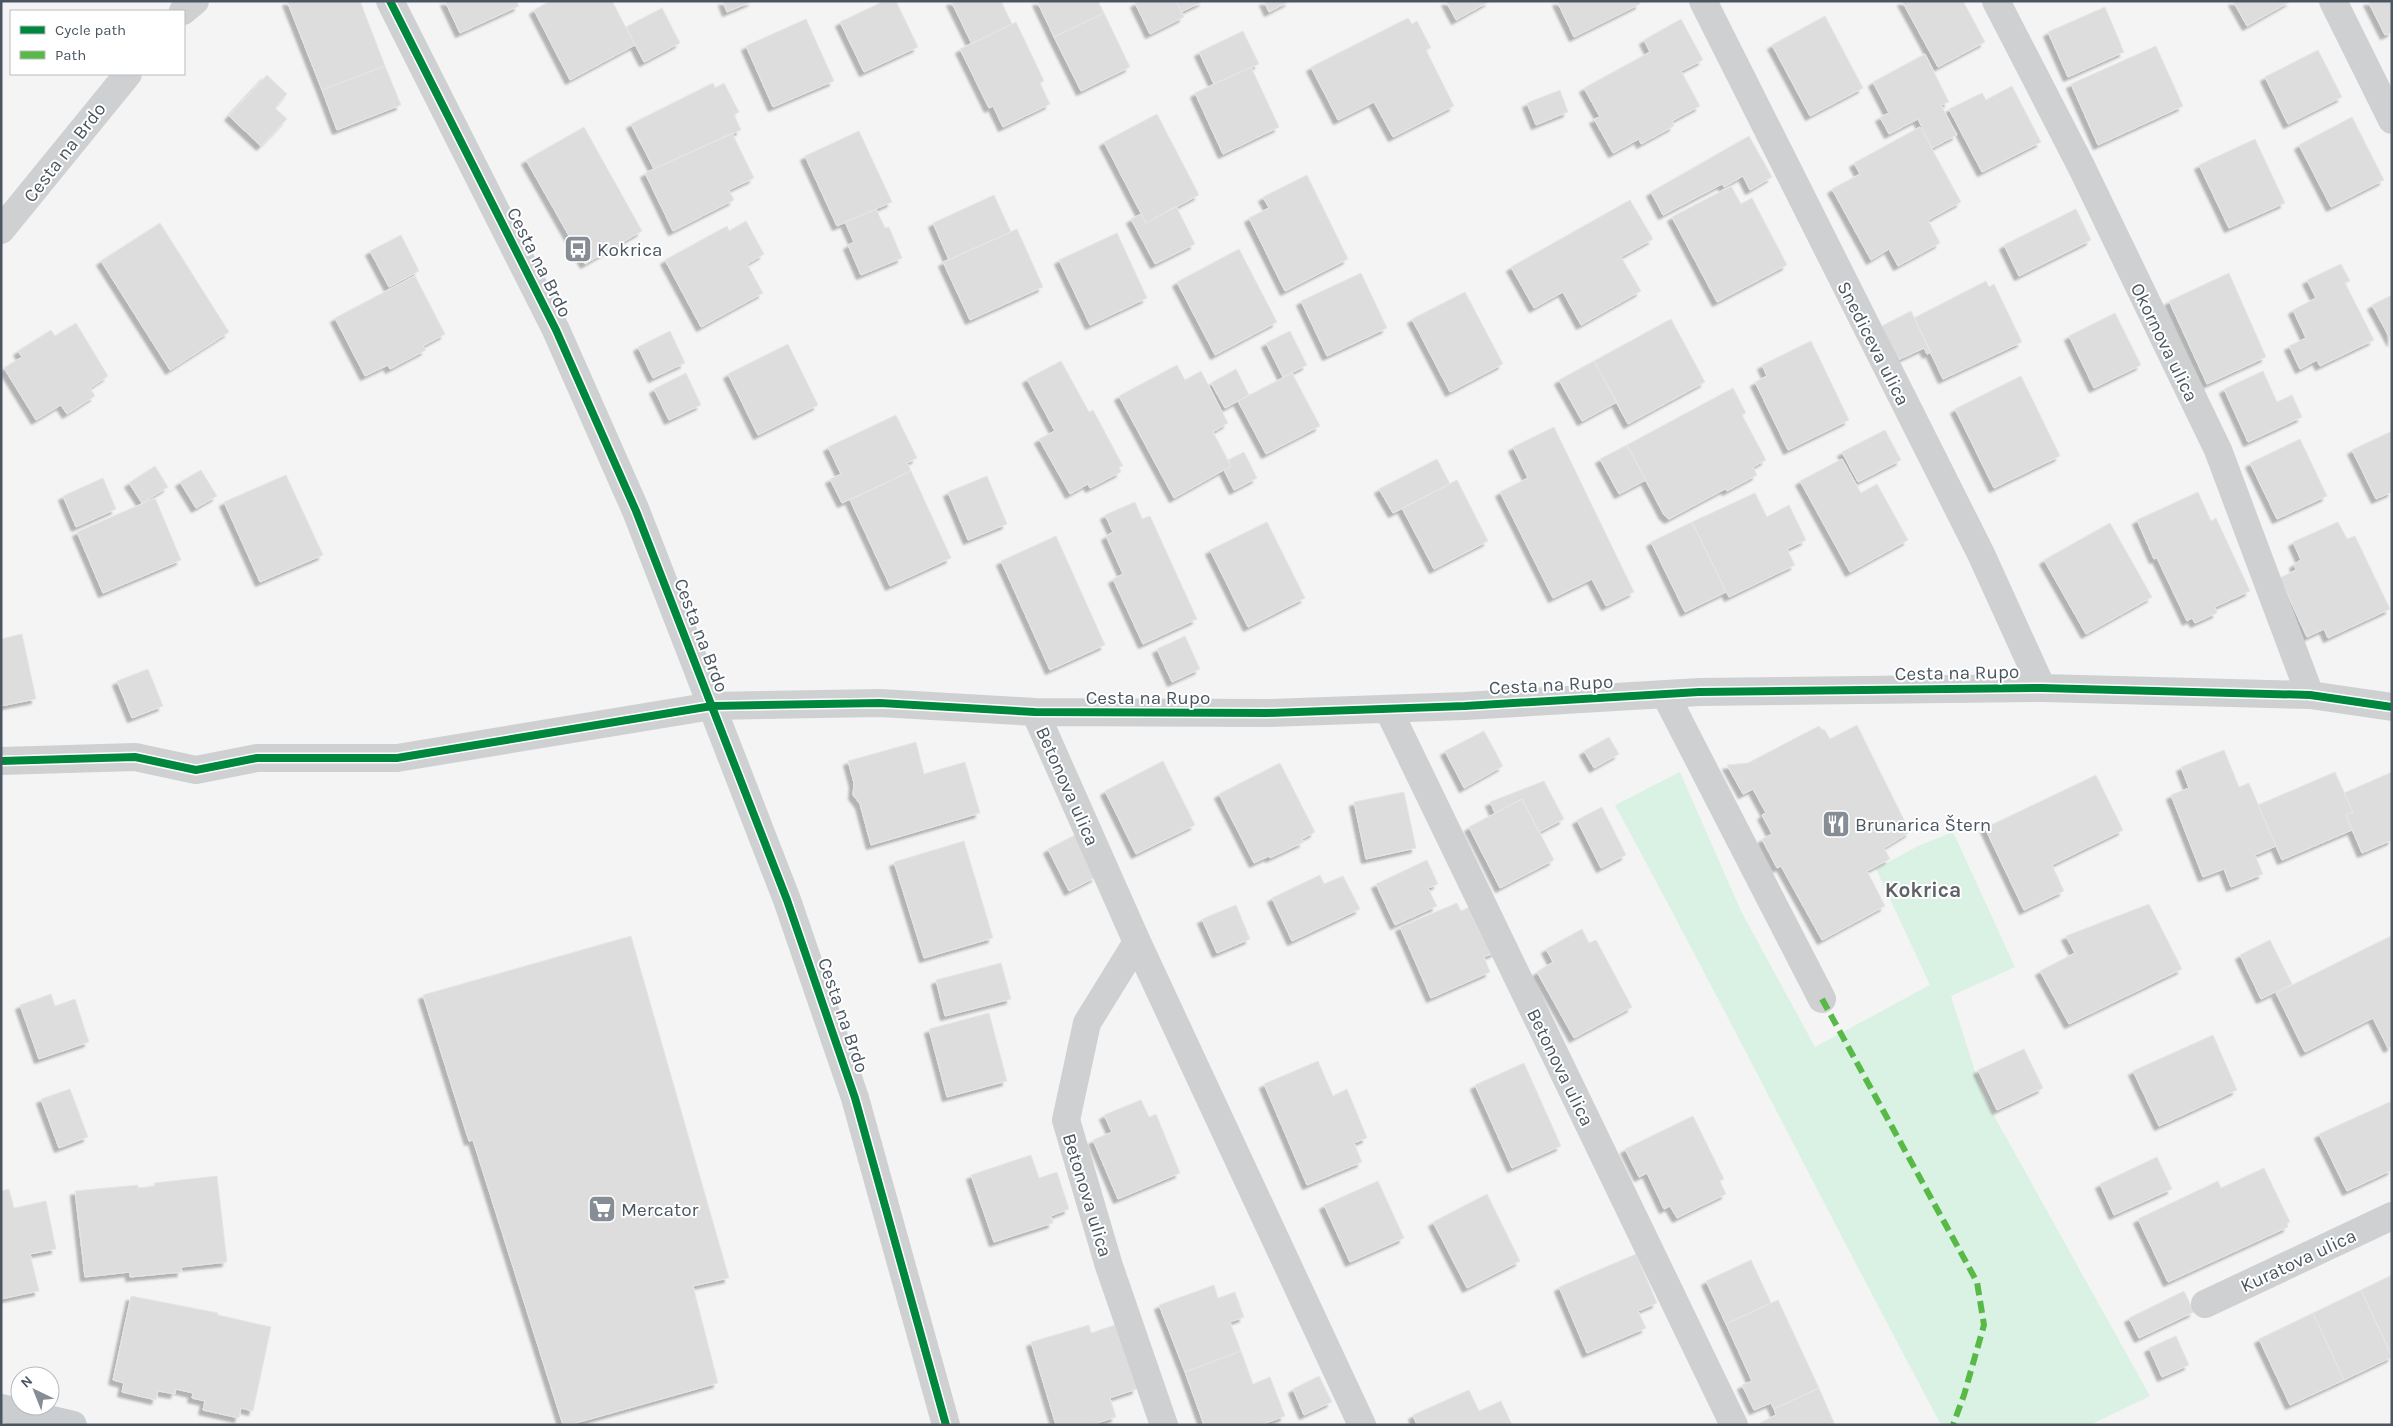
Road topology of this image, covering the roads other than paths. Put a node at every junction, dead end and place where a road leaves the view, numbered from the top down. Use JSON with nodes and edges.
{"nodes":[{"id":1,"x":195,"y":1,"type":"edge"},
{"id":2,"x":390,"y":1,"type":"edge"},
{"id":3,"x":1702,"y":1,"type":"edge"},
{"id":4,"x":1996,"y":1,"type":"edge"},
{"id":5,"x":2332,"y":1,"type":"edge"},
{"id":6,"x":184,"y":10,"type":"edge"},
{"id":7,"x":127,"y":75,"type":"edge"},
{"id":8,"x":2392,"y":120,"type":"edge"},
{"id":9,"x":1,"y":230,"type":"edge"},
{"id":10,"x":2042,"y":688,"type":"junction"},
{"id":11,"x":1665,"y":694,"type":"junction"},
{"id":12,"x":2310,"y":694,"type":"junction"},
{"id":13,"x":712,"y":706,"type":"junction"},
{"id":14,"x":2392,"y":706,"type":"edge"},
{"id":15,"x":1388,"y":709,"type":"junction"},
{"id":16,"x":1035,"y":712,"type":"junction"},
{"id":17,"x":1,"y":761,"type":"edge"},
{"id":18,"x":1137,"y":942,"type":"junction"},
{"id":19,"x":1822,"y":999,"type":"dead end"},
{"id":20,"x":2392,"y":1216,"type":"edge"},
{"id":21,"x":2205,"y":1304,"type":"dead end"},
{"id":22,"x":1,"y":1408,"type":"edge"},
{"id":23,"x":73,"y":1425,"type":"edge"},
{"id":24,"x":946,"y":1425,"type":"edge"},
{"id":25,"x":1164,"y":1425,"type":"edge"},
{"id":26,"x":1362,"y":1425,"type":"edge"},
{"id":27,"x":1734,"y":1425,"type":"edge"}],
"edges":[{"from":1,"to":6,"type":"street"},
{"from":2,"to":13,"type":"street","name":"Cesta na Brdo"},
{"from":3,"to":10,"type":"street","name":"Snediceva ulica"},
{"from":4,"to":12,"type":"street","name":"Okornova ulica"},
{"from":5,"to":8,"type":"street"},
{"from":7,"to":9,"type":"street","name":"Cesta na Brdo"},
{"from":10,"to":11,"type":"street","name":"Cesta na Rupo"},
{"from":10,"to":12,"type":"street","name":"Cesta na Rupo"},
{"from":11,"to":15,"type":"street","name":"Cesta na Rupo"},
{"from":11,"to":19,"type":"street"},
{"from":12,"to":14,"type":"street","name":"Cesta na Rupo"},
{"from":13,"to":16,"type":"street","name":"Cesta na Rupo"},
{"from":13,"to":17,"type":"street","name":"Cesta na Rupo"},
{"from":13,"to":24,"type":"street","name":"Cesta na Brdo"},
{"from":15,"to":16,"type":"street","name":"Cesta na Rupo"},
{"from":15,"to":27,"type":"street","name":"Betonova ulica"},
{"from":16,"to":18,"type":"street","name":"Betonova ulica"},
{"from":18,"to":25,"type":"street","name":"Betonova ulica"},
{"from":18,"to":26,"type":"street","name":"Betonova ulica"},
{"from":20,"to":21,"type":"street","name":"Kuratova ulica"},
{"from":22,"to":23,"type":"main road"}]}
